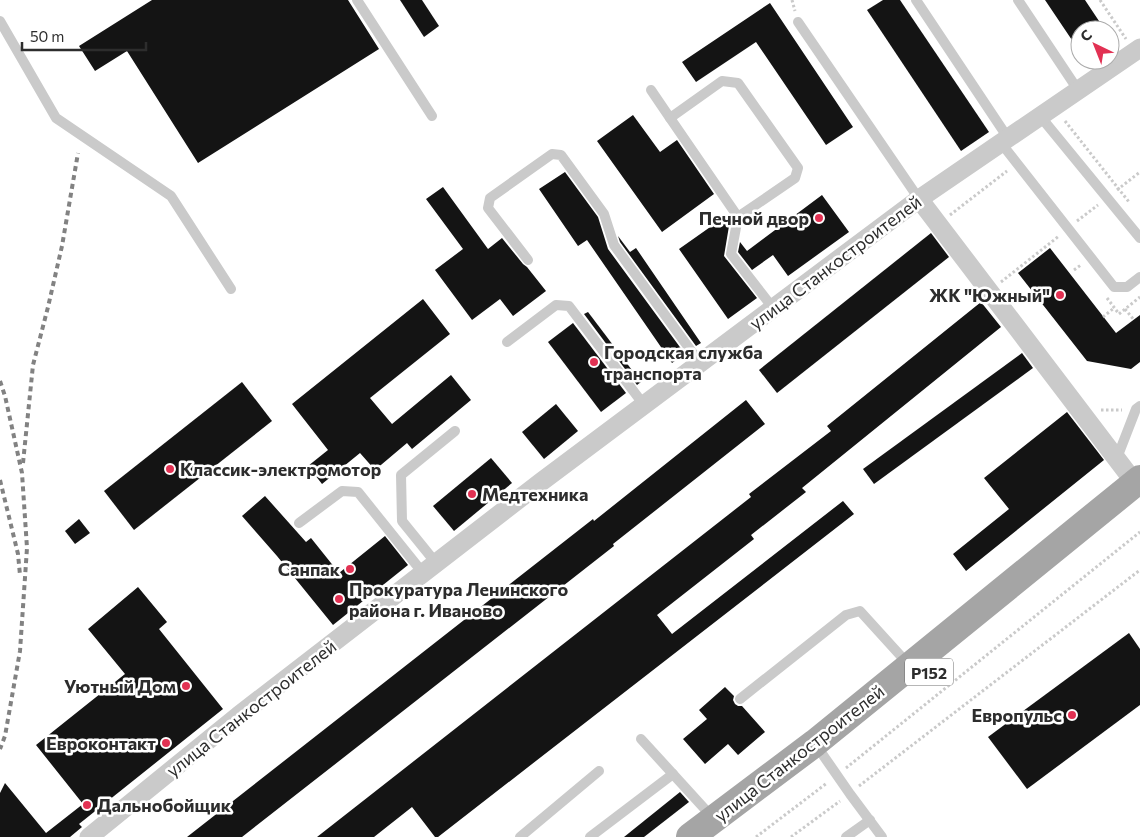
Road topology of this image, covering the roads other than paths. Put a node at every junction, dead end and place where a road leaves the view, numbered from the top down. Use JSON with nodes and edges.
{"nodes":[{"id":1,"x":357,"y":0,"type":"edge"},
{"id":2,"x":916,"y":0,"type":"edge"},
{"id":3,"x":1018,"y":0,"type":"edge"},
{"id":4,"x":0,"y":21,"type":"edge"},
{"id":5,"x":798,"y":22,"type":"dead end"},
{"id":6,"x":1137,"y":50,"type":"edge"},
{"id":7,"x":651,"y":90,"type":"dead end"},
{"id":8,"x":1078,"y":90,"type":"junction"},
{"id":9,"x":432,"y":116,"type":"dead end"},
{"id":10,"x":1040,"y":116,"type":"junction"},
{"id":11,"x":670,"y":118,"type":"junction"},
{"id":12,"x":1005,"y":141,"type":"junction"},
{"id":13,"x":919,"y":199,"type":"junction"},
{"id":14,"x":738,"y":217,"type":"junction"},
{"id":15,"x":1140,"y":238,"type":"edge"},
{"id":16,"x":528,"y":260,"type":"dead end"},
{"id":17,"x":1140,"y":277,"type":"edge"},
{"id":18,"x":232,"y":289,"type":"dead end"},
{"id":19,"x":773,"y":308,"type":"junction"},
{"id":20,"x":507,"y":342,"type":"dead end"},
{"id":21,"x":700,"y":363,"type":"junction"},
{"id":22,"x":644,"y":405,"type":"junction"},
{"id":23,"x":1138,"y":408,"type":"edge"},
{"id":24,"x":455,"y":431,"type":"dead end"},
{"id":25,"x":1116,"y":458,"type":"junction"},
{"id":26,"x":1138,"y":488,"type":"edge"},
{"id":27,"x":299,"y":523,"type":"dead end"},
{"id":28,"x":430,"y":568,"type":"junction"},
{"id":29,"x":910,"y":666,"type":"junction"},
{"id":30,"x":740,"y":699,"type":"dead end"},
{"id":31,"x":641,"y":739,"type":"dead end"},
{"id":32,"x":825,"y":759,"type":"junction"},
{"id":33,"x":599,"y":771,"type":"dead end"},
{"id":34,"x":673,"y":774,"type":"junction"},
{"id":35,"x":870,"y":820,"type":"junction"},
{"id":36,"x":714,"y":828,"type":"edge"},
{"id":37,"x":89,"y":837,"type":"edge"},
{"id":38,"x":520,"y":837,"type":"edge"},
{"id":39,"x":590,"y":837,"type":"edge"},
{"id":40,"x":690,"y":837,"type":"edge"},
{"id":41,"x":846,"y":837,"type":"edge"},
{"id":42,"x":882,"y":837,"type":"edge"}],
"edges":[{"from":1,"to":9,"type":"lane"},
{"from":2,"to":12,"type":"lane"},
{"from":3,"to":8,"type":"lane"},
{"from":4,"to":18,"type":"lane"},
{"from":5,"to":13,"type":"lane"},
{"from":6,"to":8,"type":"street","name":"улица Станкостроителей"},
{"from":7,"to":11,"type":"lane"},
{"from":8,"to":10,"type":"street","name":"улица Станкостроителей"},
{"from":10,"to":12,"type":"street","name":"улица Станкостроителей"},
{"from":10,"to":15,"type":"lane"},
{"from":11,"to":14,"type":"lane"},
{"from":11,"to":14,"type":"lane"},
{"from":12,"to":13,"type":"street","name":"улица Станкостроителей"},
{"from":12,"to":17,"type":"lane"},
{"from":13,"to":19,"type":"street","name":"улица Станкостроителей"},
{"from":13,"to":25,"type":"street"},
{"from":14,"to":19,"type":"lane"},
{"from":16,"to":21,"type":"lane"},
{"from":19,"to":21,"type":"street","name":"улица Станкостроителей"},
{"from":20,"to":22,"type":"lane"},
{"from":21,"to":22,"type":"street","name":"улица Станкостроителей"},
{"from":22,"to":28,"type":"street","name":"улица Станкостроителей"},
{"from":23,"to":25,"type":"lane"},
{"from":24,"to":28,"type":"lane"},
{"from":25,"to":26,"type":"street"},
{"from":26,"to":29,"type":"main road","name":"улица Станкостроителей","number":"Р152"},
{"from":26,"to":32,"type":"main road","name":"улица Станкостроителей","number":"Р152"},
{"from":27,"to":28,"type":"lane"},
{"from":28,"to":37,"type":"street","name":"улица Станкостроителей"},
{"from":29,"to":30,"type":"lane"},
{"from":29,"to":32,"type":"main road","name":"улица Станкостроителей","number":"Р152"},
{"from":31,"to":34,"type":"lane"},
{"from":32,"to":35,"type":"lane"},
{"from":32,"to":36,"type":"main road","name":"улица Станкостроителей","number":"Р152"},
{"from":33,"to":38,"type":"lane"},
{"from":34,"to":36,"type":"lane"},
{"from":34,"to":39,"type":"lane"},
{"from":35,"to":41,"type":"lane"},
{"from":35,"to":42,"type":"lane"},
{"from":36,"to":40,"type":"main road","name":"улица Станкостроителей","number":"Р152"}]}
